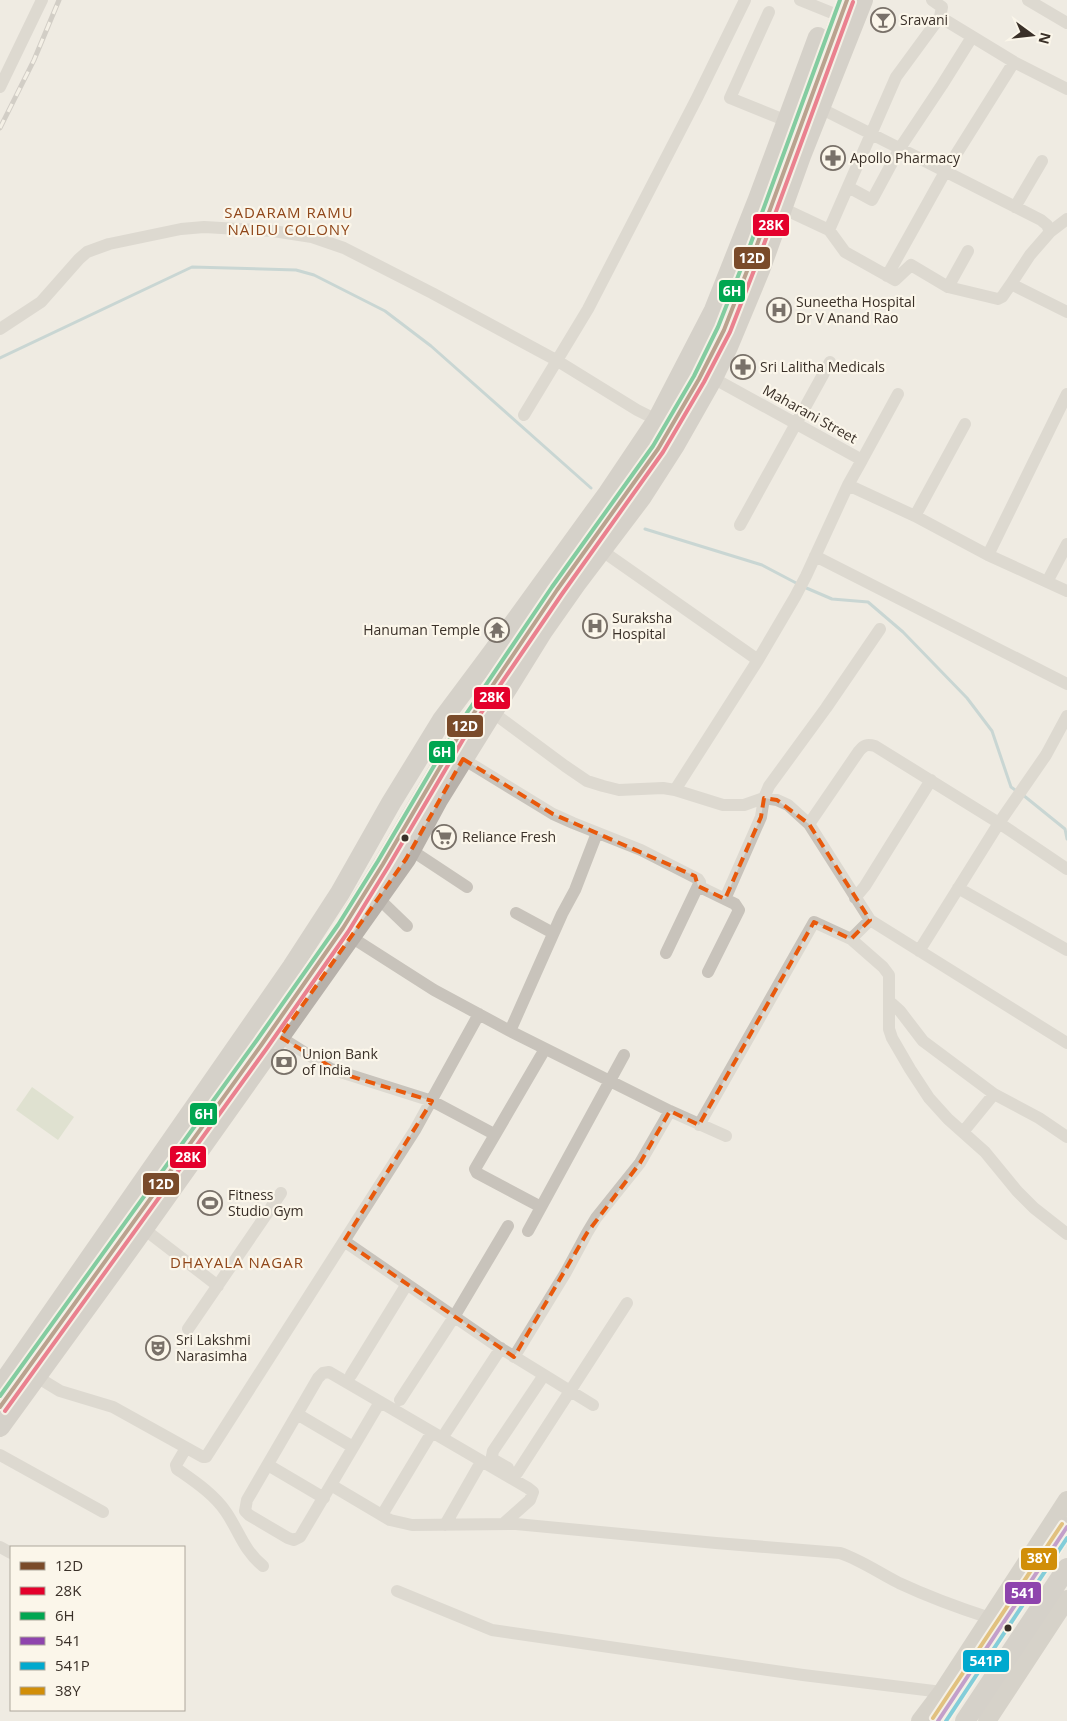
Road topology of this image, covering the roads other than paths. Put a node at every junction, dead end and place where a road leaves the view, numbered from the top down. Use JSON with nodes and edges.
{"nodes":[{"id":1,"x":42,"y":0,"type":"edge"},
{"id":2,"x":746,"y":0,"type":"edge"},
{"id":3,"x":800,"y":0,"type":"edge"},
{"id":4,"x":864,"y":0,"type":"edge"},
{"id":5,"x":932,"y":0,"type":"edge"},
{"id":6,"x":1028,"y":0,"type":"edge"},
{"id":7,"x":840,"y":10,"type":"edge"},
{"id":8,"x":769,"y":12,"type":"dead end"},
{"id":9,"x":940,"y":18,"type":"junction"},
{"id":10,"x":1067,"y":23,"type":"edge"},
{"id":11,"x":972,"y":37,"type":"junction"},
{"id":12,"x":1014,"y":62,"type":"junction"},
{"id":13,"x":0,"y":87,"type":"edge"},
{"id":14,"x":1067,"y":89,"type":"edge"},
{"id":15,"x":820,"y":108,"type":"junction"},
{"id":16,"x":787,"y":121,"type":"junction"},
{"id":17,"x":872,"y":133,"type":"junction"},
{"id":18,"x":900,"y":148,"type":"junction"},
{"id":19,"x":1042,"y":161,"type":"dead end"},
{"id":20,"x":945,"y":172,"type":"junction"},
{"id":21,"x":848,"y":188,"type":"junction"},
{"id":22,"x":1014,"y":207,"type":"junction"},
{"id":23,"x":782,"y":208,"type":"junction"},
{"id":24,"x":1067,"y":219,"type":"edge"},
{"id":25,"x":829,"y":230,"type":"junction"},
{"id":26,"x":1050,"y":232,"type":"junction"},
{"id":27,"x":746,"y":250,"type":"junction"},
{"id":28,"x":968,"y":251,"type":"dead end"},
{"id":29,"x":887,"y":276,"type":"junction"},
{"id":30,"x":1011,"y":284,"type":"junction"},
{"id":31,"x":948,"y":287,"type":"junction"},
{"id":32,"x":1067,"y":312,"type":"edge"},
{"id":33,"x":0,"y":329,"type":"edge"},
{"id":34,"x":556,"y":360,"type":"junction"},
{"id":35,"x":830,"y":362,"type":"dead end"},
{"id":36,"x":714,"y":378,"type":"junction"},
{"id":37,"x":898,"y":394,"type":"dead end"},
{"id":38,"x":1067,"y":394,"type":"edge"},
{"id":39,"x":524,"y":415,"type":"dead end"},
{"id":40,"x":657,"y":420,"type":"junction"},
{"id":41,"x":795,"y":423,"type":"junction"},
{"id":42,"x":965,"y":424,"type":"dead end"},
{"id":43,"x":862,"y":460,"type":"junction"},
{"id":44,"x":848,"y":485,"type":"junction"},
{"id":45,"x":915,"y":516,"type":"junction"},
{"id":46,"x":740,"y":525,"type":"dead end"},
{"id":47,"x":1067,"y":544,"type":"edge"},
{"id":48,"x":601,"y":550,"type":"junction"},
{"id":49,"x":988,"y":555,"type":"junction"},
{"id":50,"x":815,"y":556,"type":"junction"},
{"id":51,"x":1047,"y":582,"type":"junction"},
{"id":52,"x":1067,"y":591,"type":"edge"},
{"id":53,"x":880,"y":629,"type":"dead end"},
{"id":54,"x":758,"y":660,"type":"junction"},
{"id":55,"x":1067,"y":684,"type":"edge"},
{"id":56,"x":492,"y":712,"type":"junction"},
{"id":57,"x":1067,"y":716,"type":"edge"},
{"id":58,"x":463,"y":759,"type":"junction"},
{"id":59,"x":931,"y":780,"type":"junction"},
{"id":60,"x":675,"y":790,"type":"junction"},
{"id":61,"x":764,"y":798,"type":"junction"},
{"id":62,"x":999,"y":823,"type":"junction"},
{"id":63,"x":809,"y":824,"type":"junction"},
{"id":64,"x":597,"y":833,"type":"junction"},
{"id":65,"x":411,"y":850,"type":"junction"},
{"id":66,"x":1067,"y":869,"type":"edge"},
{"id":67,"x":698,"y":886,"type":"junction"},
{"id":68,"x":468,"y":887,"type":"dead end"},
{"id":69,"x":958,"y":888,"type":"junction"},
{"id":70,"x":378,"y":898,"type":"junction"},
{"id":71,"x":855,"y":898,"type":"junction"},
{"id":72,"x":725,"y":899,"type":"junction"},
{"id":73,"x":516,"y":913,"type":"dead end"},
{"id":74,"x":870,"y":920,"type":"junction"},
{"id":75,"x":407,"y":926,"type":"dead end"},
{"id":76,"x":553,"y":933,"type":"junction"},
{"id":77,"x":351,"y":937,"type":"junction"},
{"id":78,"x":850,"y":939,"type":"junction"},
{"id":79,"x":1067,"y":950,"type":"edge"},
{"id":80,"x":919,"y":951,"type":"junction"},
{"id":81,"x":666,"y":953,"type":"dead end"},
{"id":82,"x":708,"y":972,"type":"dead end"},
{"id":83,"x":889,"y":1001,"type":"junction"},
{"id":84,"x":480,"y":1014,"type":"junction"},
{"id":85,"x":510,"y":1031,"type":"junction"},
{"id":86,"x":280,"y":1037,"type":"junction"},
{"id":87,"x":1067,"y":1043,"type":"edge"},
{"id":88,"x":545,"y":1049,"type":"junction"},
{"id":89,"x":624,"y":1055,"type":"dead end"},
{"id":90,"x":610,"y":1082,"type":"junction"},
{"id":91,"x":994,"y":1094,"type":"junction"},
{"id":92,"x":432,"y":1101,"type":"junction"},
{"id":93,"x":670,"y":1111,"type":"junction"},
{"id":94,"x":699,"y":1125,"type":"junction"},
{"id":95,"x":963,"y":1132,"type":"junction"},
{"id":96,"x":494,"y":1134,"type":"junction"},
{"id":97,"x":726,"y":1136,"type":"dead end"},
{"id":98,"x":1067,"y":1137,"type":"edge"},
{"id":99,"x":281,"y":1193,"type":"dead end"},
{"id":100,"x":541,"y":1207,"type":"junction"},
{"id":101,"x":508,"y":1226,"type":"dead end"},
{"id":102,"x":144,"y":1229,"type":"junction"},
{"id":103,"x":528,"y":1231,"type":"dead end"},
{"id":104,"x":1067,"y":1234,"type":"edge"},
{"id":105,"x":344,"y":1241,"type":"junction"},
{"id":106,"x":407,"y":1284,"type":"junction"},
{"id":107,"x":218,"y":1286,"type":"junction"},
{"id":108,"x":627,"y":1303,"type":"dead end"},
{"id":109,"x":454,"y":1317,"type":"junction"},
{"id":110,"x":188,"y":1329,"type":"dead end"},
{"id":111,"x":501,"y":1348,"type":"junction"},
{"id":112,"x":514,"y":1356,"type":"junction"},
{"id":113,"x":351,"y":1375,"type":"dead end"},
{"id":114,"x":544,"y":1375,"type":"junction"},
{"id":115,"x":37,"y":1377,"type":"junction"},
{"id":116,"x":571,"y":1392,"type":"junction"},
{"id":117,"x":400,"y":1400,"type":"dead end"},
{"id":118,"x":380,"y":1402,"type":"junction"},
{"id":119,"x":3,"y":1403,"type":"edge"},
{"id":120,"x":593,"y":1405,"type":"dead end"},
{"id":121,"x":297,"y":1414,"type":"junction"},
{"id":122,"x":0,"y":1426,"type":"edge"},
{"id":123,"x":432,"y":1432,"type":"junction"},
{"id":124,"x":446,"y":1432,"type":"dead end"},
{"id":125,"x":353,"y":1447,"type":"junction"},
{"id":126,"x":186,"y":1448,"type":"junction"},
{"id":127,"x":0,"y":1455,"type":"edge"},
{"id":128,"x":481,"y":1462,"type":"junction"},
{"id":129,"x":268,"y":1465,"type":"junction"},
{"id":130,"x":517,"y":1473,"type":"junction"},
{"id":131,"x":536,"y":1484,"type":"dead end"},
{"id":132,"x":331,"y":1485,"type":"junction"},
{"id":133,"x":324,"y":1498,"type":"junction"},
{"id":134,"x":1067,"y":1500,"type":"edge"},
{"id":135,"x":103,"y":1512,"type":"dead end"},
{"id":136,"x":382,"y":1515,"type":"junction"},
{"id":137,"x":503,"y":1524,"type":"junction"},
{"id":138,"x":444,"y":1525,"type":"junction"},
{"id":139,"x":1067,"y":1527,"type":"edge"},
{"id":140,"x":1036,"y":1561,"type":"junction"},
{"id":141,"x":263,"y":1566,"type":"dead end"},
{"id":142,"x":1065,"y":1575,"type":"edge"},
{"id":143,"x":397,"y":1590,"type":"dead end"},
{"id":144,"x":1067,"y":1599,"type":"edge"},
{"id":145,"x":990,"y":1618,"type":"junction"},
{"id":146,"x":942,"y":1692,"type":"junction"},
{"id":147,"x":920,"y":1721,"type":"edge"},
{"id":148,"x":938,"y":1721,"type":"edge"},
{"id":149,"x":965,"y":1721,"type":"edge"},
{"id":150,"x":987,"y":1721,"type":"edge"}],
"edges":[{"from":1,"to":13,"type":"street"},
{"from":2,"to":34,"type":"street"},
{"from":3,"to":7,"type":"street"},
{"from":4,"to":7,"type":"main road"},
{"from":5,"to":9,"type":"street"},
{"from":6,"to":10,"type":"street"},
{"from":7,"to":15,"type":"main road"},
{"from":7,"to":16,"type":"main road"},
{"from":7,"to":27,"type":"main road"},
{"from":8,"to":16,"type":"street"},
{"from":9,"to":11,"type":"street"},
{"from":9,"to":17,"type":"street"},
{"from":11,"to":12,"type":"street"},
{"from":11,"to":18,"type":"street"},
{"from":12,"to":14,"type":"street"},
{"from":12,"to":20,"type":"street"},
{"from":15,"to":17,"type":"street"},
{"from":15,"to":23,"type":"main road"},
{"from":16,"to":27,"type":"main road"},
{"from":17,"to":18,"type":"street"},
{"from":17,"to":21,"type":"street"},
{"from":18,"to":20,"type":"street"},
{"from":18,"to":21,"type":"street"},
{"from":19,"to":22,"type":"street"},
{"from":20,"to":22,"type":"street"},
{"from":20,"to":29,"type":"street"},
{"from":21,"to":25,"type":"street"},
{"from":22,"to":26,"type":"street"},
{"from":23,"to":25,"type":"street"},
{"from":23,"to":36,"type":"main road"},
{"from":24,"to":26,"type":"street"},
{"from":25,"to":29,"type":"street"},
{"from":26,"to":30,"type":"street"},
{"from":27,"to":40,"type":"main road"},
{"from":27,"to":119,"type":"main road"},
{"from":28,"to":31,"type":"street"},
{"from":29,"to":31,"type":"street"},
{"from":30,"to":31,"type":"street"},
{"from":30,"to":32,"type":"street"},
{"from":33,"to":34,"type":"street"},
{"from":34,"to":39,"type":"street"},
{"from":34,"to":40,"type":"street"},
{"from":35,"to":41,"type":"street"},
{"from":36,"to":41,"type":"street","name":"Maharani Street"},
{"from":36,"to":48,"type":"main road"},
{"from":37,"to":43,"type":"street"},
{"from":38,"to":49,"type":"street"},
{"from":40,"to":119,"type":"main road"},
{"from":41,"to":43,"type":"street","name":"Maharani Street"},
{"from":41,"to":46,"type":"street"},
{"from":42,"to":45,"type":"street"},
{"from":43,"to":44,"type":"street","name":"Maharani Street"},
{"from":44,"to":45,"type":"street"},
{"from":44,"to":50,"type":"street","name":"Maharani Street"},
{"from":45,"to":49,"type":"street"},
{"from":47,"to":51,"type":"street"},
{"from":48,"to":54,"type":"street"},
{"from":48,"to":56,"type":"main road"},
{"from":49,"to":51,"type":"street"},
{"from":50,"to":54,"type":"street","name":"Maharani Street"},
{"from":50,"to":55,"type":"street"},
{"from":51,"to":52,"type":"street"},
{"from":53,"to":61,"type":"street"},
{"from":54,"to":60,"type":"street","name":"Maharani Street"},
{"from":56,"to":58,"type":"main road"},
{"from":56,"to":60,"type":"street"},
{"from":57,"to":62,"type":"street"},
{"from":58,"to":64,"type":"street"},
{"from":58,"to":65,"type":"main road"},
{"from":59,"to":62,"type":"street"},
{"from":59,"to":63,"type":"street"},
{"from":59,"to":71,"type":"street"},
{"from":60,"to":61,"type":"street"},
{"from":61,"to":63,"type":"street"},
{"from":61,"to":72,"type":"street"},
{"from":62,"to":66,"type":"street"},
{"from":62,"to":69,"type":"street"},
{"from":63,"to":71,"type":"street"},
{"from":64,"to":67,"type":"street"},
{"from":64,"to":76,"type":"street"},
{"from":65,"to":68,"type":"street"},
{"from":65,"to":70,"type":"main road"},
{"from":67,"to":72,"type":"street"},
{"from":67,"to":81,"type":"street"},
{"from":69,"to":79,"type":"street"},
{"from":69,"to":80,"type":"street"},
{"from":70,"to":75,"type":"street"},
{"from":70,"to":77,"type":"main road"},
{"from":71,"to":74,"type":"street"},
{"from":72,"to":82,"type":"street"},
{"from":73,"to":76,"type":"street"},
{"from":74,"to":78,"type":"street"},
{"from":74,"to":80,"type":"street"},
{"from":76,"to":85,"type":"street"},
{"from":77,"to":84,"type":"street"},
{"from":77,"to":86,"type":"main road"},
{"from":78,"to":83,"type":"street"},
{"from":78,"to":94,"type":"street"},
{"from":80,"to":87,"type":"street"},
{"from":83,"to":91,"type":"street"},
{"from":83,"to":95,"type":"street"},
{"from":84,"to":85,"type":"street"},
{"from":84,"to":92,"type":"street"},
{"from":85,"to":88,"type":"street"},
{"from":86,"to":92,"type":"street"},
{"from":86,"to":102,"type":"main road"},
{"from":88,"to":90,"type":"street"},
{"from":88,"to":96,"type":"street"},
{"from":89,"to":90,"type":"street"},
{"from":90,"to":93,"type":"street"},
{"from":90,"to":100,"type":"street"},
{"from":91,"to":95,"type":"street"},
{"from":91,"to":98,"type":"street"},
{"from":92,"to":96,"type":"street"},
{"from":92,"to":105,"type":"street"},
{"from":93,"to":94,"type":"street"},
{"from":93,"to":112,"type":"street"},
{"from":94,"to":97,"type":"street"},
{"from":95,"to":104,"type":"street"},
{"from":96,"to":100,"type":"street"},
{"from":99,"to":107,"type":"street"},
{"from":100,"to":103,"type":"street"},
{"from":101,"to":109,"type":"street"},
{"from":102,"to":107,"type":"street"},
{"from":102,"to":115,"type":"main road"},
{"from":105,"to":106,"type":"street"},
{"from":105,"to":126,"type":"street"},
{"from":106,"to":109,"type":"street"},
{"from":106,"to":113,"type":"street"},
{"from":107,"to":110,"type":"street"},
{"from":108,"to":116,"type":"street"},
{"from":109,"to":111,"type":"street"},
{"from":109,"to":117,"type":"street"},
{"from":111,"to":112,"type":"street"},
{"from":111,"to":124,"type":"street"},
{"from":112,"to":114,"type":"street"},
{"from":114,"to":116,"type":"street"},
{"from":114,"to":130,"type":"street"},
{"from":115,"to":119,"type":"main road"},
{"from":115,"to":126,"type":"street"},
{"from":116,"to":120,"type":"street"},
{"from":116,"to":130,"type":"street"},
{"from":118,"to":121,"type":"street"},
{"from":118,"to":123,"type":"street"},
{"from":118,"to":125,"type":"street"},
{"from":119,"to":122,"type":"main road"},
{"from":121,"to":125,"type":"street"},
{"from":121,"to":129,"type":"street"},
{"from":123,"to":128,"type":"street"},
{"from":123,"to":136,"type":"street"},
{"from":125,"to":132,"type":"street"},
{"from":126,"to":141,"type":"street"},
{"from":127,"to":135,"type":"street"},
{"from":128,"to":137,"type":"street"},
{"from":128,"to":138,"type":"street"},
{"from":129,"to":133,"type":"street"},
{"from":129,"to":133,"type":"street"},
{"from":130,"to":131,"type":"street"},
{"from":132,"to":133,"type":"street"},
{"from":132,"to":136,"type":"street"},
{"from":134,"to":140,"type":"street"},
{"from":136,"to":138,"type":"street"},
{"from":137,"to":138,"type":"street"},
{"from":137,"to":145,"type":"street"},
{"from":139,"to":140,"type":"main road"},
{"from":140,"to":142,"type":"street"},
{"from":140,"to":145,"type":"street"},
{"from":140,"to":148,"type":"main road"},
{"from":142,"to":149,"type":"main road"},
{"from":143,"to":146,"type":"street"},
{"from":144,"to":150,"type":"street"},
{"from":145,"to":146,"type":"street"},
{"from":146,"to":147,"type":"street"}]}
